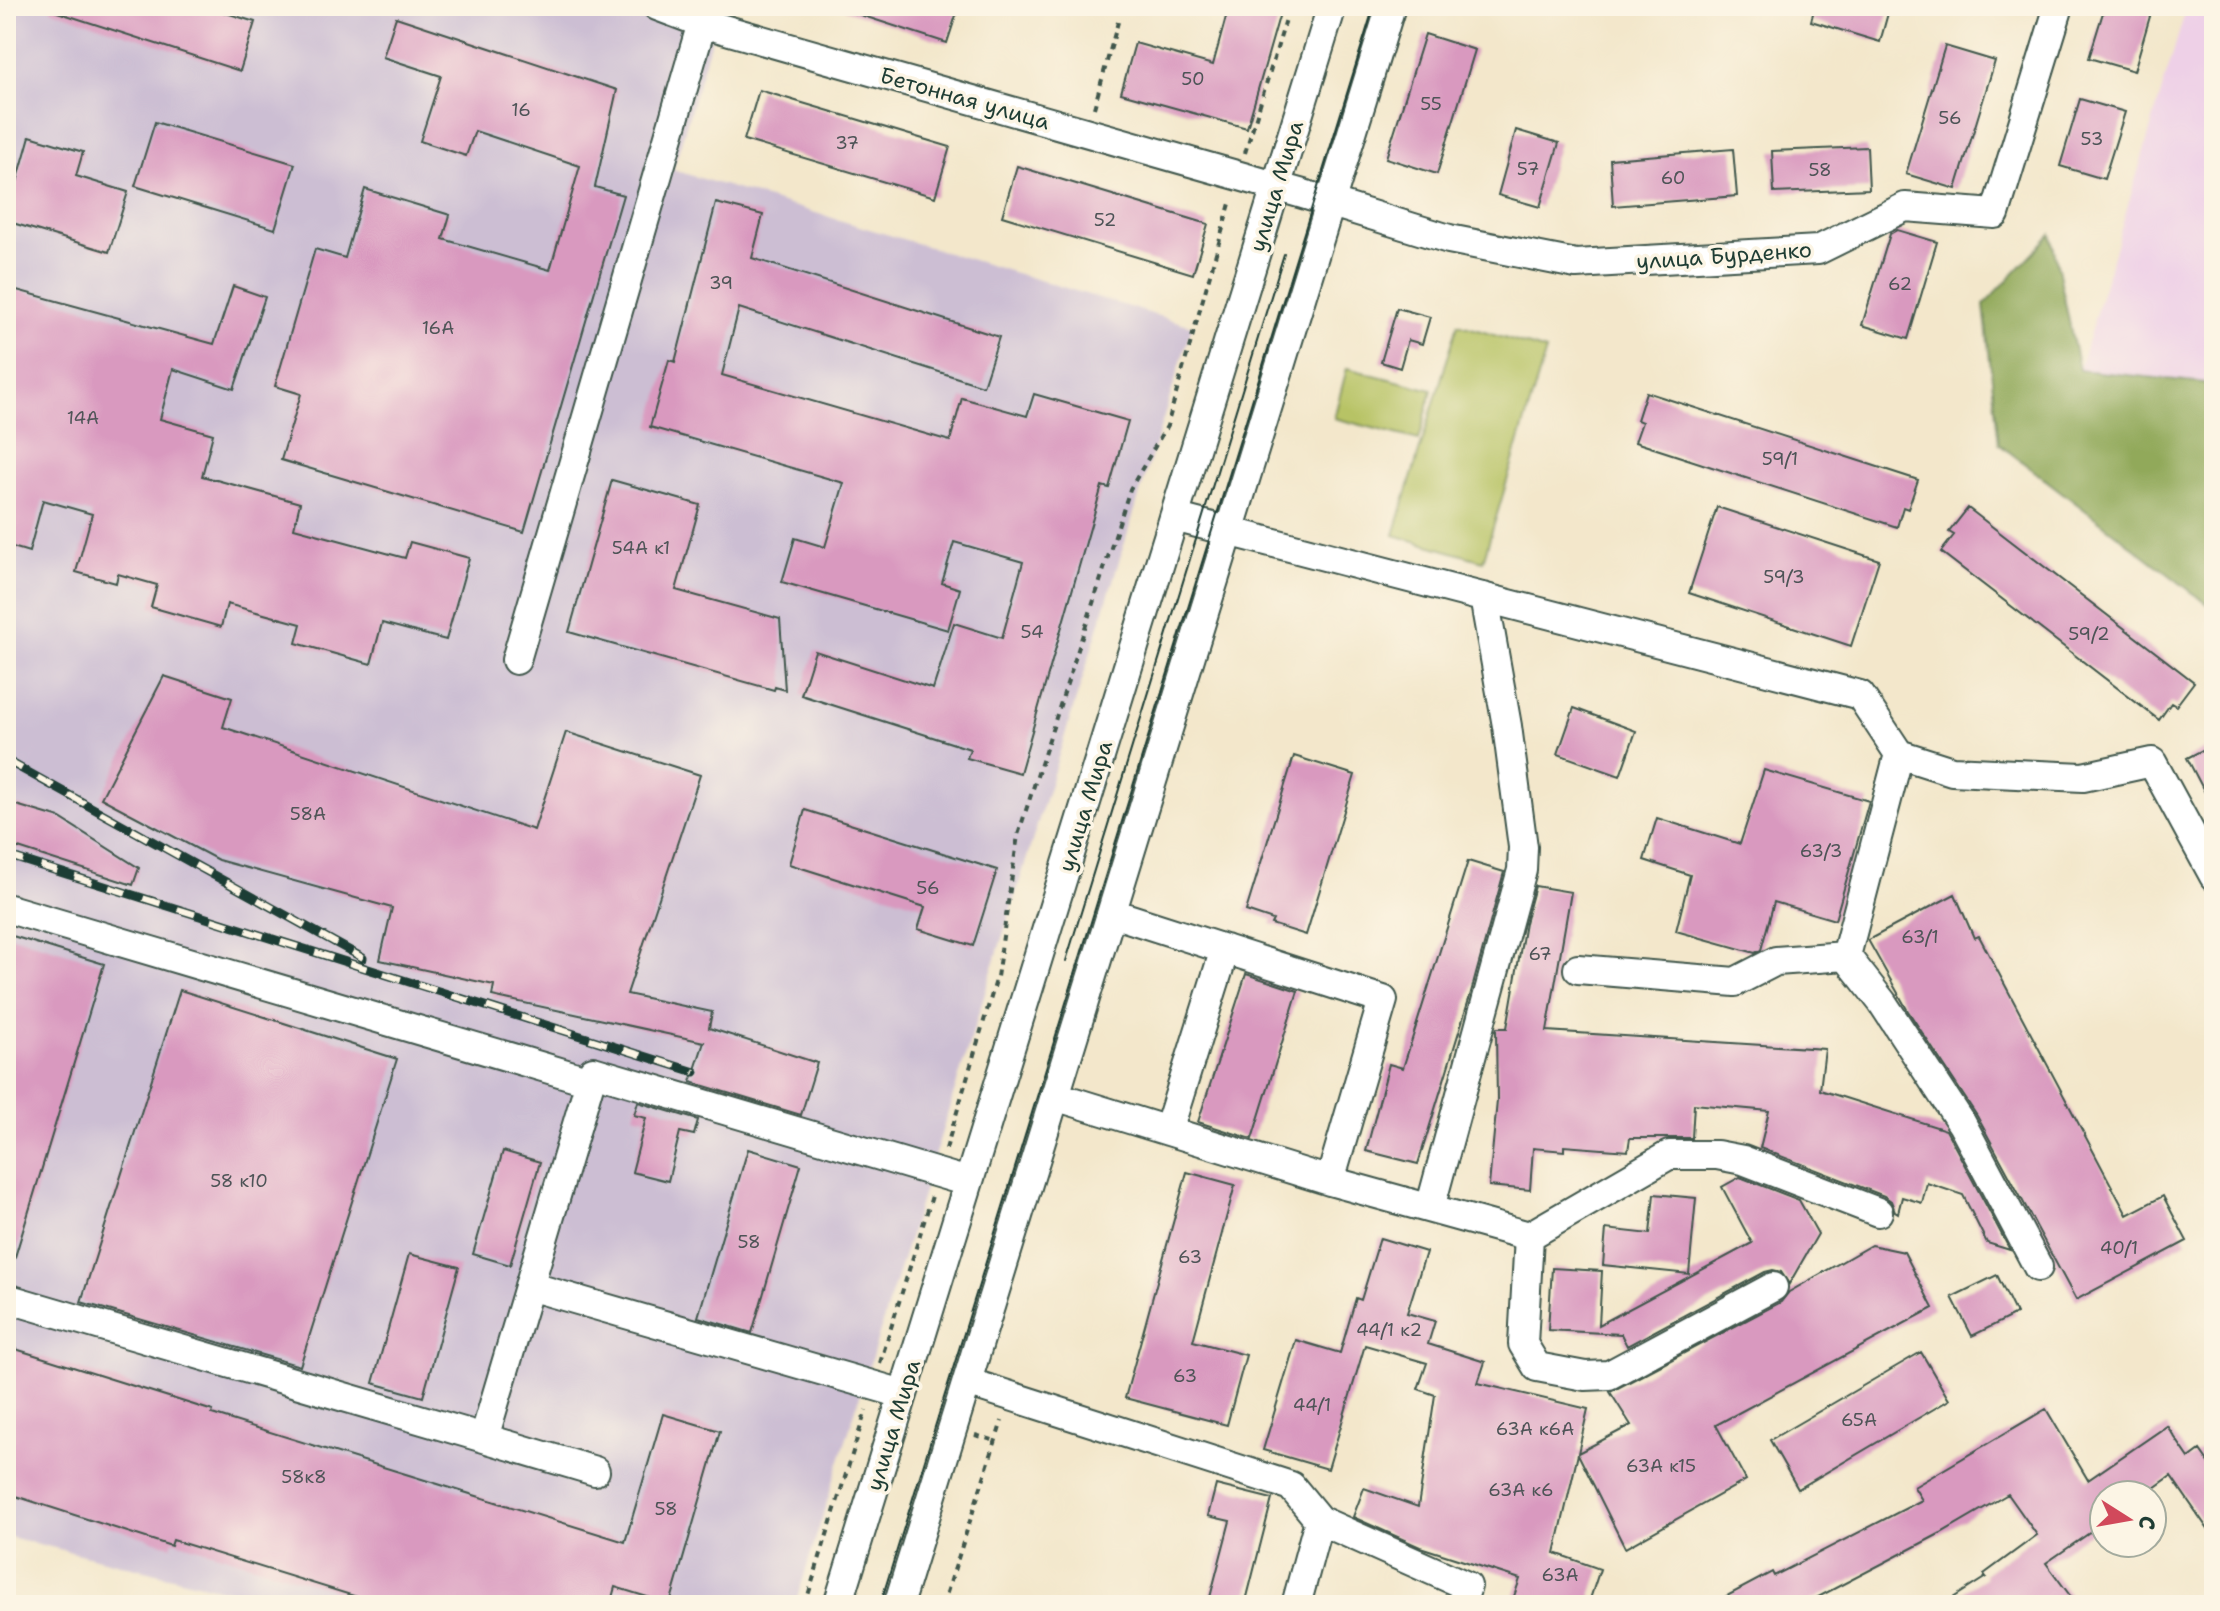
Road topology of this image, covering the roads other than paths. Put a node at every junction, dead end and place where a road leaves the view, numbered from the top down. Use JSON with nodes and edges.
{"nodes":[{"id":1,"x":657,"y":6,"type":"edge"},
{"id":2,"x":1332,"y":6,"type":"edge"},
{"id":3,"x":1391,"y":6,"type":"edge"},
{"id":4,"x":2059,"y":6,"type":"edge"},
{"id":5,"x":702,"y":23,"type":"junction"},
{"id":6,"x":1276,"y":187,"type":"junction"},
{"id":7,"x":1330,"y":203,"type":"junction"},
{"id":8,"x":1174,"y":517,"type":"junction"},
{"id":9,"x":1229,"y":531,"type":"junction"},
{"id":10,"x":1484,"y":597,"type":"junction"},
{"id":11,"x":516,"y":660,"type":"dead end"},
{"id":12,"x":1899,"y":754,"type":"junction"},
{"id":13,"x":2214,"y":876,"type":"edge"},
{"id":14,"x":6,"y":908,"type":"edge"},
{"id":15,"x":1112,"y":913,"type":"junction"},
{"id":16,"x":1225,"y":949,"type":"junction"},
{"id":17,"x":1846,"y":956,"type":"junction"},
{"id":18,"x":1578,"y":969,"type":"dead end"},
{"id":19,"x":590,"y":1081,"type":"junction"},
{"id":20,"x":1055,"y":1096,"type":"junction"},
{"id":21,"x":1168,"y":1131,"type":"junction"},
{"id":22,"x":1330,"y":1181,"type":"junction"},
{"id":23,"x":968,"y":1182,"type":"junction"},
{"id":24,"x":1430,"y":1208,"type":"junction"},
{"id":25,"x":1878,"y":1212,"type":"dead end"},
{"id":26,"x":1529,"y":1236,"type":"junction"},
{"id":27,"x":2038,"y":1267,"type":"dead end"},
{"id":28,"x":529,"y":1286,"type":"junction"},
{"id":29,"x":1773,"y":1287,"type":"dead end"},
{"id":30,"x":6,"y":1298,"type":"edge"},
{"id":31,"x":967,"y":1382,"type":"junction"},
{"id":32,"x":903,"y":1394,"type":"junction"},
{"id":33,"x":484,"y":1438,"type":"junction"},
{"id":34,"x":595,"y":1471,"type":"dead end"},
{"id":35,"x":1319,"y":1520,"type":"junction"},
{"id":36,"x":838,"y":1605,"type":"edge"},
{"id":37,"x":898,"y":1605,"type":"edge"},
{"id":38,"x":1296,"y":1605,"type":"edge"},
{"id":39,"x":1461,"y":1605,"type":"edge"}],
"edges":[{"from":1,"to":5,"type":"street","name":"Бетонная улица"},
{"from":2,"to":6,"type":"street","name":"улица Мира"},
{"from":3,"to":7,"type":"street"},
{"from":4,"to":7,"type":"street","name":"улица Бурденко"},
{"from":5,"to":6,"type":"street","name":"Бетонная улица"},
{"from":5,"to":11,"type":"street"},
{"from":6,"to":7,"type":"street","name":"Бетонная улица"},
{"from":6,"to":8,"type":"street","name":"улица Мира"},
{"from":7,"to":9,"type":"street"},
{"from":8,"to":9,"type":"street"},
{"from":8,"to":23,"type":"street","name":"улица Мира"},
{"from":9,"to":10,"type":"street"},
{"from":9,"to":15,"type":"street"},
{"from":10,"to":12,"type":"street"},
{"from":10,"to":24,"type":"street"},
{"from":12,"to":13,"type":"street"},
{"from":12,"to":17,"type":"street"},
{"from":14,"to":19,"type":"street"},
{"from":15,"to":16,"type":"street"},
{"from":15,"to":20,"type":"street"},
{"from":16,"to":21,"type":"street"},
{"from":16,"to":22,"type":"street"},
{"from":17,"to":18,"type":"street"},
{"from":17,"to":27,"type":"street"},
{"from":19,"to":23,"type":"street"},
{"from":19,"to":28,"type":"street"},
{"from":20,"to":21,"type":"street"},
{"from":20,"to":31,"type":"street"},
{"from":21,"to":22,"type":"street"},
{"from":22,"to":24,"type":"street"},
{"from":23,"to":32,"type":"street","name":"улица Мира"},
{"from":24,"to":26,"type":"street"},
{"from":25,"to":26,"type":"street"},
{"from":26,"to":29,"type":"street"},
{"from":28,"to":32,"type":"street"},
{"from":28,"to":33,"type":"street"},
{"from":30,"to":33,"type":"street"},
{"from":31,"to":35,"type":"street"},
{"from":31,"to":37,"type":"street"},
{"from":32,"to":36,"type":"street","name":"улица Мира"},
{"from":33,"to":34,"type":"street"},
{"from":35,"to":38,"type":"street"},
{"from":35,"to":39,"type":"street"}]}
